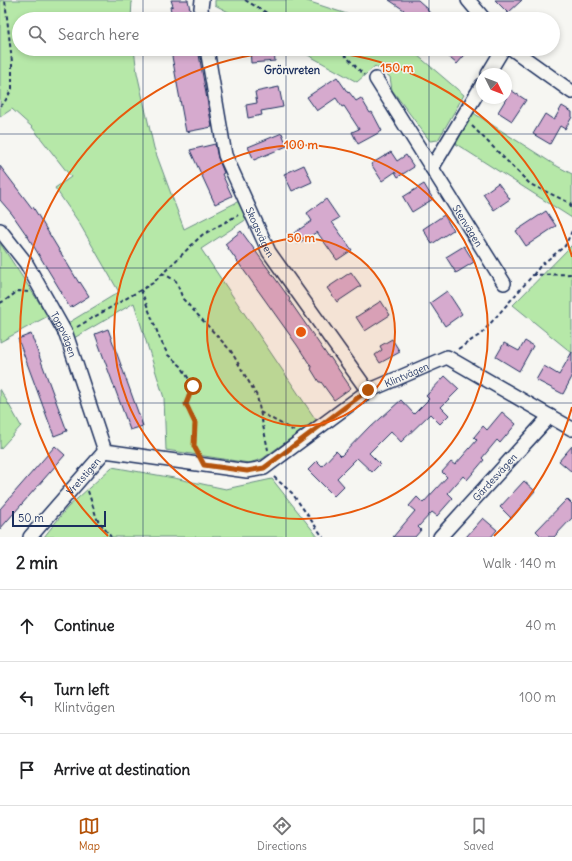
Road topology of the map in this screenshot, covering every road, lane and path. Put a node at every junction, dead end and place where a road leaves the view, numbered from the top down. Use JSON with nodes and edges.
{"nodes":[{"id":1,"x":5,"y":0,"type":"edge"},
{"id":2,"x":202,"y":0,"type":"edge"},
{"id":3,"x":246,"y":0,"type":"edge"},
{"id":4,"x":468,"y":0,"type":"edge"},
{"id":5,"x":201,"y":12,"type":"edge"},
{"id":6,"x":266,"y":12,"type":"edge"},
{"id":7,"x":478,"y":12,"type":"edge"},
{"id":8,"x":208,"y":56,"type":"edge"},
{"id":9,"x":346,"y":56,"type":"edge"},
{"id":10,"x":499,"y":56,"type":"edge"},
{"id":11,"x":522,"y":56,"type":"edge"},
{"id":12,"x":492,"y":68,"type":"edge"},
{"id":13,"x":376,"y":79,"type":"joint"},
{"id":14,"x":572,"y":92,"type":"edge"},
{"id":15,"x":476,"y":94,"type":"edge"},
{"id":16,"x":0,"y":106,"type":"edge"},
{"id":17,"x":463,"y":117,"type":"junction"},
{"id":18,"x":432,"y":168,"type":"junction"},
{"id":19,"x":570,"y":203,"type":"junction"},
{"id":20,"x":572,"y":206,"type":"edge"},
{"id":21,"x":250,"y":209,"type":"junction"},
{"id":22,"x":572,"y":211,"type":"edge"},
{"id":23,"x":0,"y":230,"type":"edge"},
{"id":24,"x":572,"y":231,"type":"edge"},
{"id":25,"x":162,"y":273,"type":"junction"},
{"id":26,"x":572,"y":274,"type":"edge"},
{"id":27,"x":533,"y":276,"type":"junction"},
{"id":28,"x":504,"y":282,"type":"dead end"},
{"id":29,"x":141,"y":290,"type":"junction"},
{"id":30,"x":43,"y":293,"type":"junction"},
{"id":31,"x":0,"y":303,"type":"edge"},
{"id":32,"x":66,"y":334,"type":"junction"},
{"id":33,"x":447,"y":357,"type":"junction"},
{"id":34,"x":368,"y":390,"type":"junction"},
{"id":35,"x":260,"y":412,"type":"junction"},
{"id":36,"x":550,"y":416,"type":"junction"},
{"id":37,"x":572,"y":429,"type":"edge"},
{"id":38,"x":305,"y":437,"type":"junction"},
{"id":39,"x":105,"y":451,"type":"junction"},
{"id":40,"x":204,"y":465,"type":"junction"},
{"id":41,"x":267,"y":466,"type":"junction"},
{"id":42,"x":82,"y":477,"type":"junction"},
{"id":43,"x":30,"y":537,"type":"edge"},
{"id":44,"x":111,"y":537,"type":"edge"},
{"id":45,"x":322,"y":537,"type":"edge"},
{"id":46,"x":440,"y":537,"type":"edge"}],
"edges":[{"from":1,"to":16,"type":"path"},
{"from":2,"to":5,"type":"street"},
{"from":3,"to":6,"type":"path"},
{"from":4,"to":7,"type":"street"},
{"from":8,"to":21,"type":"street","name":"Skogsvägen"},
{"from":9,"to":13,"type":"path"},
{"from":10,"to":12,"type":"street"},
{"from":11,"to":14,"type":"street"},
{"from":13,"to":18,"type":"street","name":"Stenvägen"},
{"from":15,"to":17,"type":"street"},
{"from":17,"to":18,"type":"street"},
{"from":17,"to":19,"type":"path"},
{"from":18,"to":28,"type":"street","name":"Stenvägen"},
{"from":19,"to":20,"type":"path"},
{"from":19,"to":22,"type":"path"},
{"from":21,"to":25,"type":"path"},
{"from":21,"to":34,"type":"street","name":"Skogsvägen"},
{"from":23,"to":30,"type":"street","name":"Toppvägen"},
{"from":24,"to":27,"type":"path"},
{"from":25,"to":29,"type":"path"},
{"from":25,"to":35,"type":"path"},
{"from":26,"to":27,"type":"path"},
{"from":27,"to":33,"type":"path"},
{"from":29,"to":32,"type":"path"},
{"from":29,"to":40,"type":"path"},
{"from":30,"to":31,"type":"path"},
{"from":30,"to":32,"type":"street","name":"Toppvägen"},
{"from":32,"to":39,"type":"street","name":"Toppvägen"},
{"from":33,"to":34,"type":"street","name":"Klintvägen"},
{"from":33,"to":36,"type":"street"},
{"from":34,"to":38,"type":"street","name":"Klintvägen"},
{"from":35,"to":38,"type":"path"},
{"from":35,"to":41,"type":"path"},
{"from":36,"to":37,"type":"street"},
{"from":36,"to":46,"type":"street","name":"Gärdesvägen"},
{"from":38,"to":41,"type":"street","name":"Klintvägen"},
{"from":39,"to":40,"type":"street","name":"Klintvägen"},
{"from":39,"to":42,"type":"street","name":"Vretstigen"},
{"from":40,"to":41,"type":"street","name":"Klintvägen"},
{"from":41,"to":45,"type":"path"},
{"from":42,"to":43,"type":"street","name":"Vretstigen"},
{"from":42,"to":44,"type":"path"}]}
